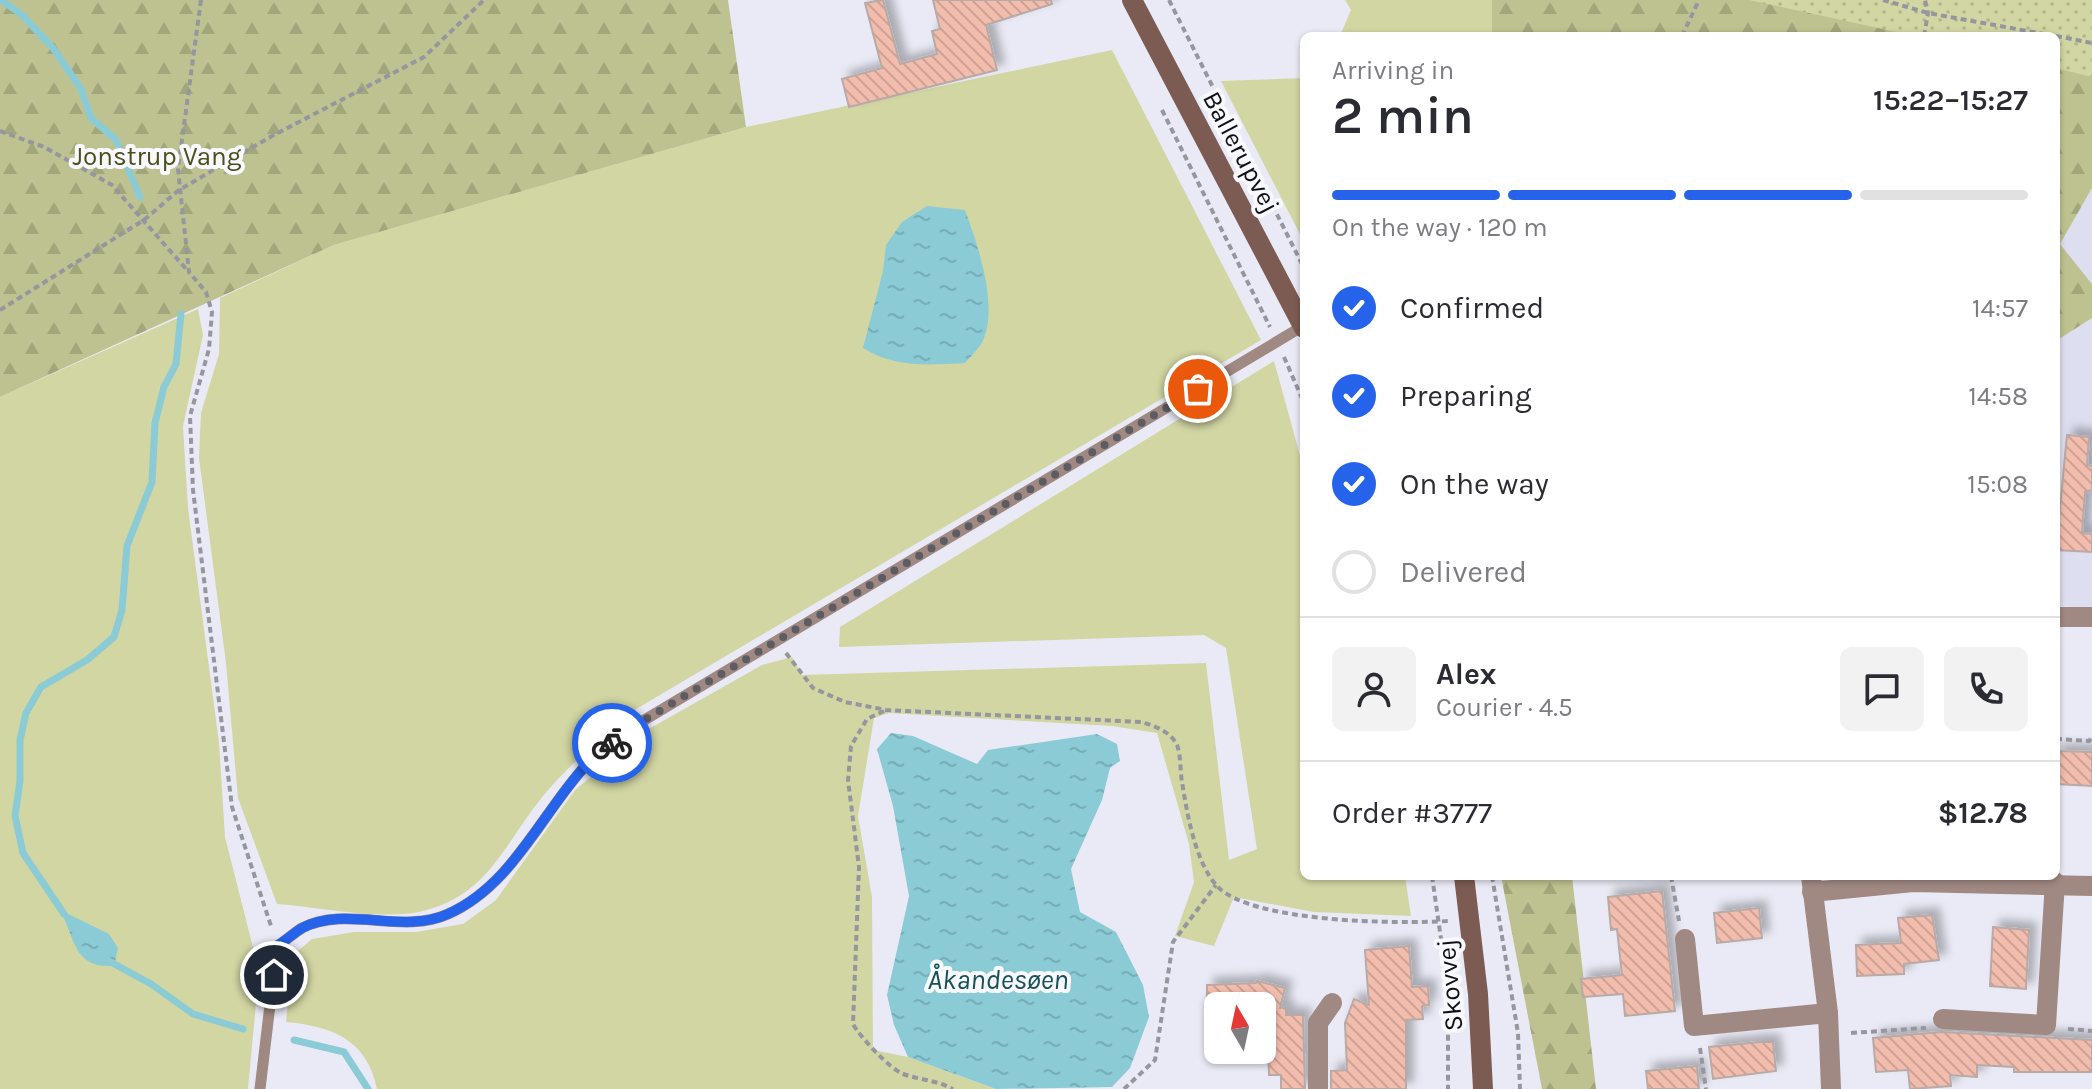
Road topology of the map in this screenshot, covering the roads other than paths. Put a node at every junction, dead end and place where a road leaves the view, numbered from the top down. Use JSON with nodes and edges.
{"nodes":[{"id":1,"x":1132,"y":0,"type":"edge"},
{"id":2,"x":1300,"y":319,"type":"edge"},
{"id":3,"x":1300,"y":329,"type":"edge"},
{"id":4,"x":2060,"y":617,"type":"edge"},
{"id":5,"x":2092,"y":617,"type":"edge"},
{"id":6,"x":1465,"y":880,"type":"edge"},
{"id":7,"x":1893,"y":880,"type":"edge"},
{"id":8,"x":1960,"y":880,"type":"edge"},
{"id":9,"x":2055,"y":882,"type":"junction"},
{"id":10,"x":1812,"y":884,"type":"edge"},
{"id":11,"x":2092,"y":886,"type":"edge"},
{"id":12,"x":1685,"y":939,"type":"road end"},
{"id":13,"x":1332,"y":1003,"type":"dead end"},
{"id":14,"x":1828,"y":1013,"type":"junction"},
{"id":15,"x":1943,"y":1019,"type":"road end"},
{"id":16,"x":260,"y":1089,"type":"edge"},
{"id":17,"x":1318,"y":1089,"type":"edge"},
{"id":18,"x":1483,"y":1089,"type":"edge"},
{"id":19,"x":1831,"y":1089,"type":"edge"}],
"edges":[{"from":1,"to":2,"type":"street","name":"Ballerupvej"},
{"from":3,"to":16,"type":"lane"},
{"from":4,"to":5,"type":"street"},
{"from":6,"to":18,"type":"street","name":"Skovvej"},
{"from":7,"to":10,"type":"street"},
{"from":8,"to":9,"type":"street"},
{"from":9,"to":11,"type":"street"},
{"from":9,"to":15,"type":"street"},
{"from":10,"to":14,"type":"street"},
{"from":12,"to":14,"type":"street"},
{"from":13,"to":17,"type":"street"},
{"from":14,"to":19,"type":"street"}]}
